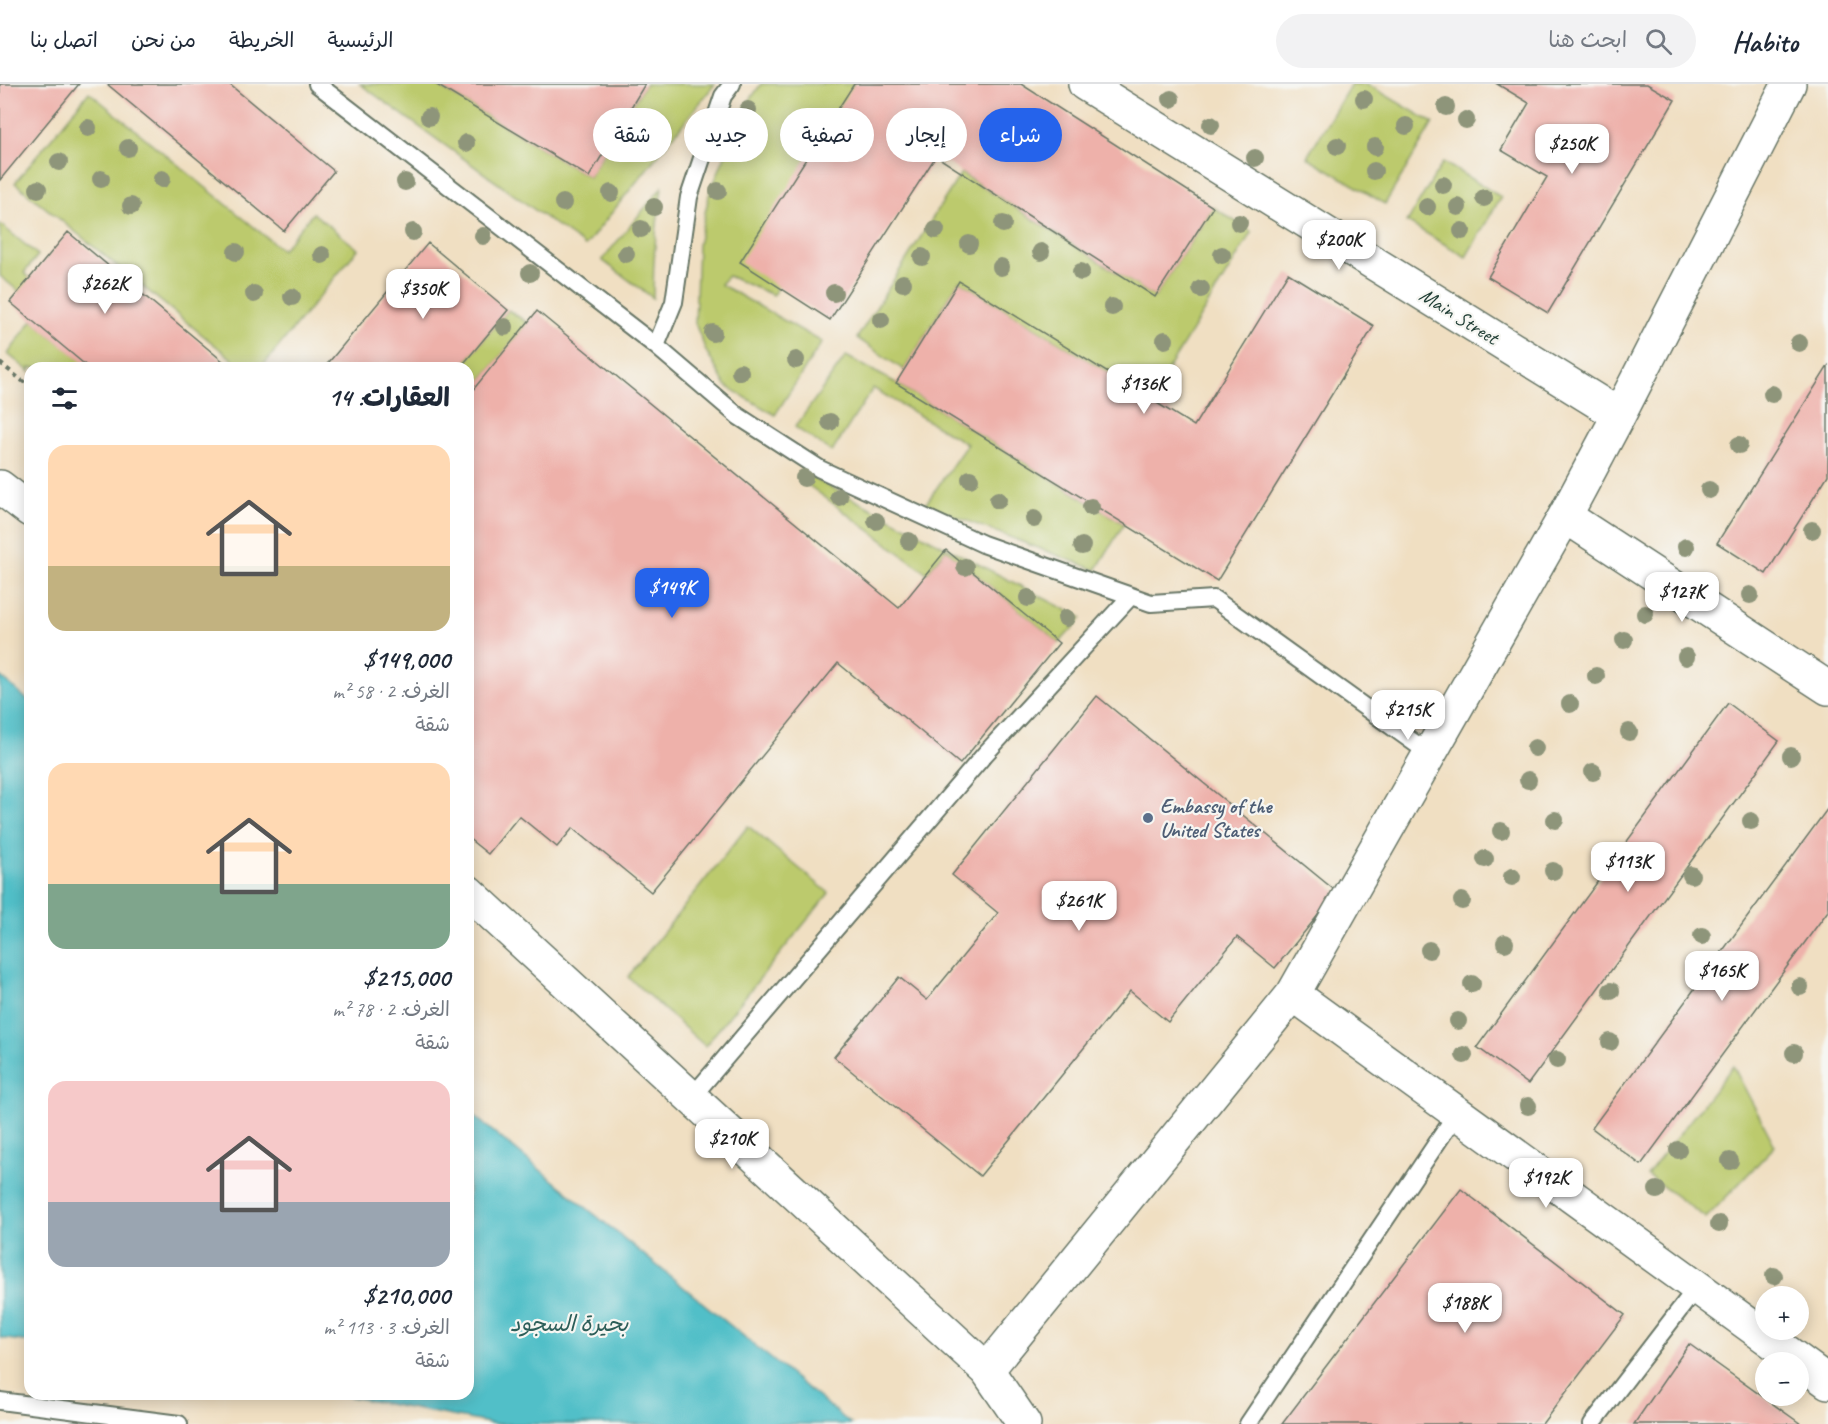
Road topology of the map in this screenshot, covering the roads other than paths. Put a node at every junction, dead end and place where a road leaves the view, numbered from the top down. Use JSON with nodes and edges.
{"nodes":[{"id":1,"x":316,"y":84,"type":"edge"},
{"id":2,"x":732,"y":84,"type":"edge"},
{"id":3,"x":1085,"y":84,"type":"edge"},
{"id":4,"x":1789,"y":84,"type":"edge"},
{"id":5,"x":656,"y":346,"type":"junction"},
{"id":6,"x":1619,"y":415,"type":"junction"},
{"id":7,"x":0,"y":488,"type":"edge"},
{"id":8,"x":24,"y":506,"type":"edge"},
{"id":9,"x":1565,"y":516,"type":"junction"},
{"id":10,"x":1131,"y":596,"type":"junction"},
{"id":11,"x":1828,"y":688,"type":"edge"},
{"id":12,"x":1430,"y":754,"type":"junction"},
{"id":13,"x":474,"y":898,"type":"edge"},
{"id":14,"x":1293,"y":994,"type":"junction"},
{"id":15,"x":691,"y":1098,"type":"junction"},
{"id":16,"x":1457,"y":1113,"type":"junction"},
{"id":17,"x":1697,"y":1287,"type":"junction"},
{"id":18,"x":987,"y":1370,"type":"junction"},
{"id":19,"x":1828,"y":1382,"type":"edge"},
{"id":20,"x":0,"y":1401,"type":"edge"},
{"id":21,"x":179,"y":1424,"type":"edge"},
{"id":22,"x":1024,"y":1424,"type":"edge"},
{"id":23,"x":1248,"y":1424,"type":"edge"},
{"id":24,"x":1592,"y":1424,"type":"edge"}],
"edges":[{"from":1,"to":5,"type":"lane"},
{"from":2,"to":5,"type":"lane"},
{"from":3,"to":6,"type":"street","name":"Main Street"},
{"from":4,"to":6,"type":"street"},
{"from":5,"to":10,"type":"lane"},
{"from":6,"to":9,"type":"street"},
{"from":7,"to":8,"type":"street"},
{"from":9,"to":11,"type":"street"},
{"from":9,"to":12,"type":"street"},
{"from":10,"to":12,"type":"lane"},
{"from":10,"to":15,"type":"lane"},
{"from":12,"to":14,"type":"street"},
{"from":13,"to":15,"type":"street"},
{"from":14,"to":16,"type":"street"},
{"from":14,"to":18,"type":"street"},
{"from":15,"to":18,"type":"street"},
{"from":16,"to":17,"type":"street"},
{"from":16,"to":23,"type":"lane"},
{"from":17,"to":19,"type":"street"},
{"from":17,"to":24,"type":"lane"},
{"from":18,"to":22,"type":"street"},
{"from":20,"to":21,"type":"lane"}]}
